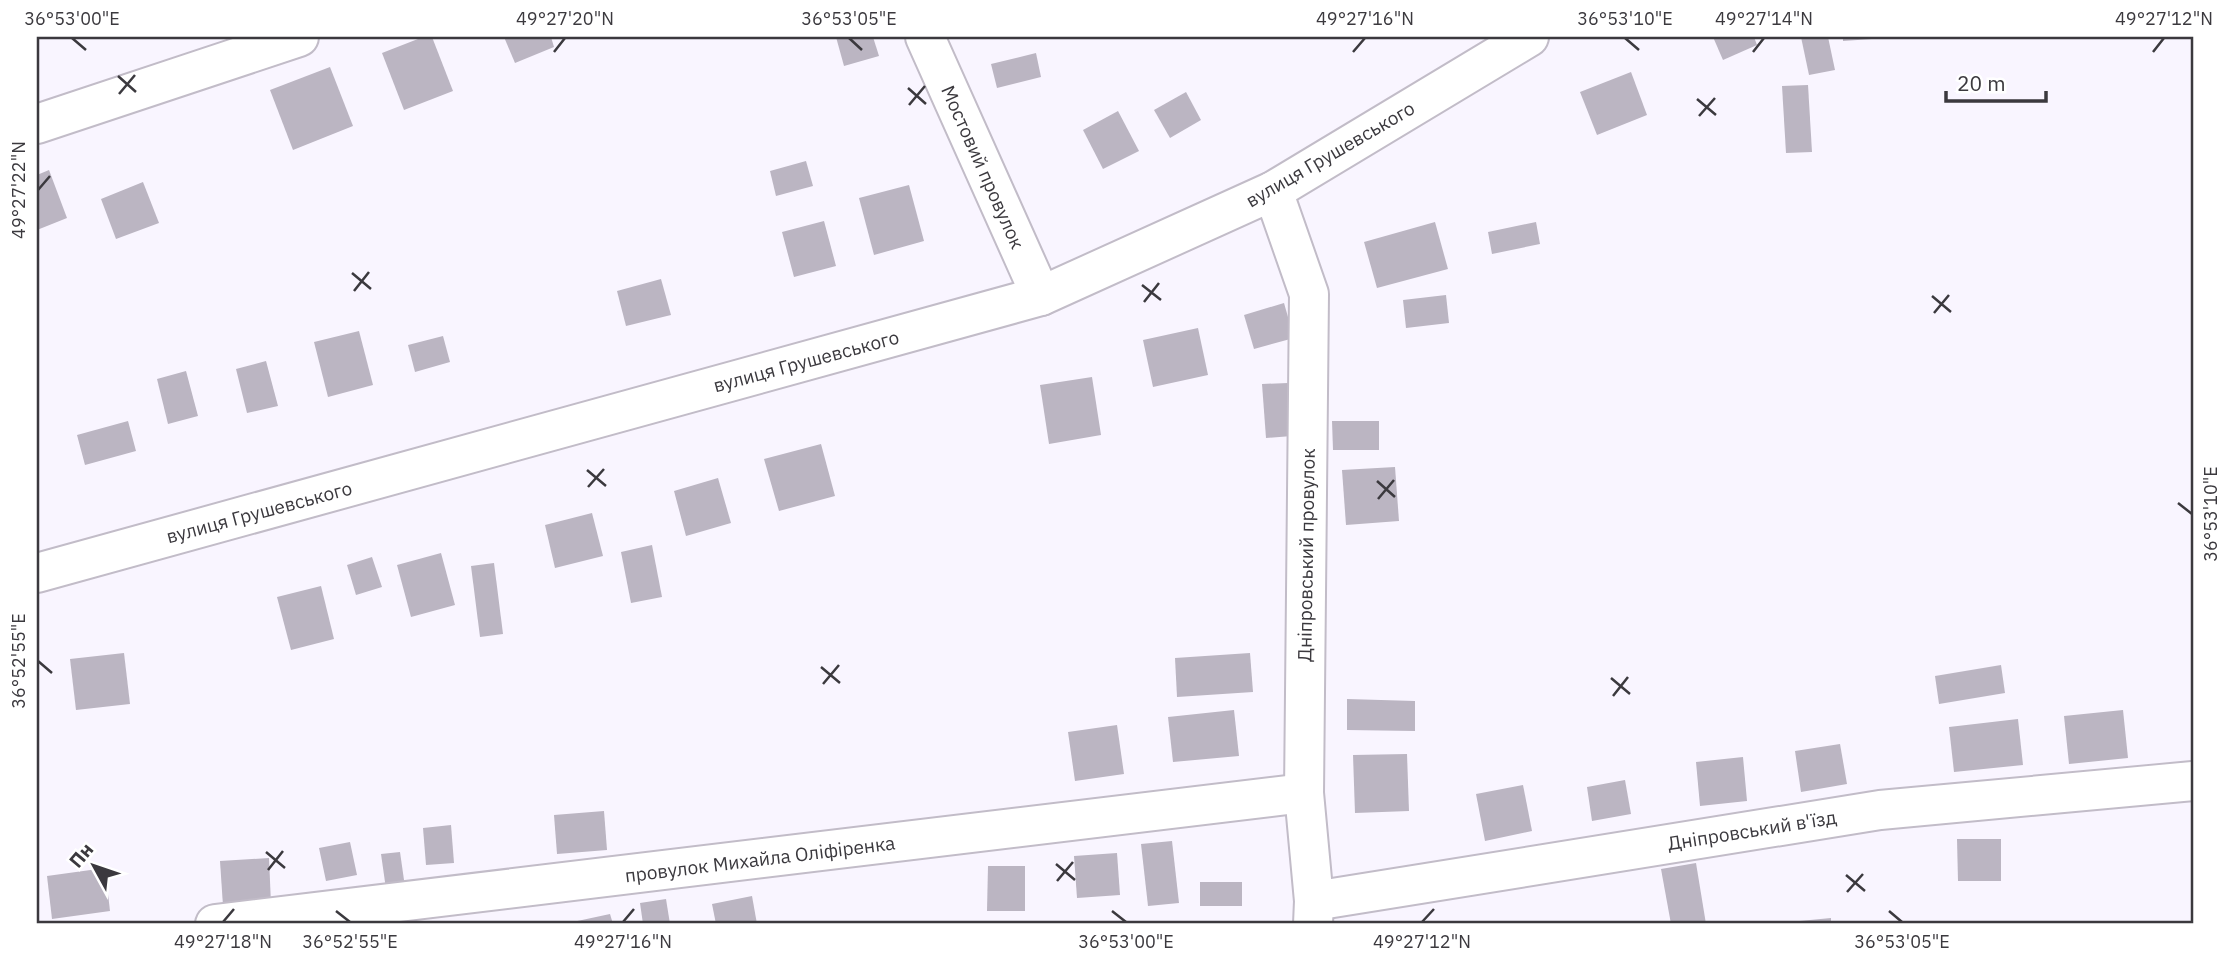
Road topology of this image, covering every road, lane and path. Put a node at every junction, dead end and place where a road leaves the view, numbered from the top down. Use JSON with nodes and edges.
{"nodes":[{"id":1,"x":299,"y":37,"type":"edge"},
{"id":2,"x":925,"y":37,"type":"edge"},
{"id":3,"x":1529,"y":37,"type":"edge"},
{"id":4,"x":37,"y":124,"type":"edge"},
{"id":5,"x":1273,"y":191,"type":"junction"},
{"id":6,"x":1041,"y":296,"type":"junction"},
{"id":7,"x":37,"y":573,"type":"edge"},
{"id":8,"x":2193,"y":781,"type":"edge"},
{"id":9,"x":1304,"y":793,"type":"junction"},
{"id":10,"x":1313,"y":912,"type":"edge"},
{"id":11,"x":215,"y":924,"type":"edge"}],
"edges":[{"from":1,"to":4,"type":"street"},
{"from":2,"to":6,"type":"street","name":"Мостовий провулок"},
{"from":3,"to":5,"type":"street","name":"вулиця Грушевського"},
{"from":5,"to":6,"type":"street","name":"вулиця Грушевського"},
{"from":5,"to":9,"type":"street","name":"Дніпровський провулок"},
{"from":6,"to":7,"type":"street","name":"вулиця Грушевського"},
{"from":8,"to":10,"type":"street","name":"Дніпровський в'їзд"},
{"from":9,"to":10,"type":"street","name":"Дніпровський провулок"},
{"from":9,"to":11,"type":"street","name":"провулок Михайла Оліфіренка"}]}
